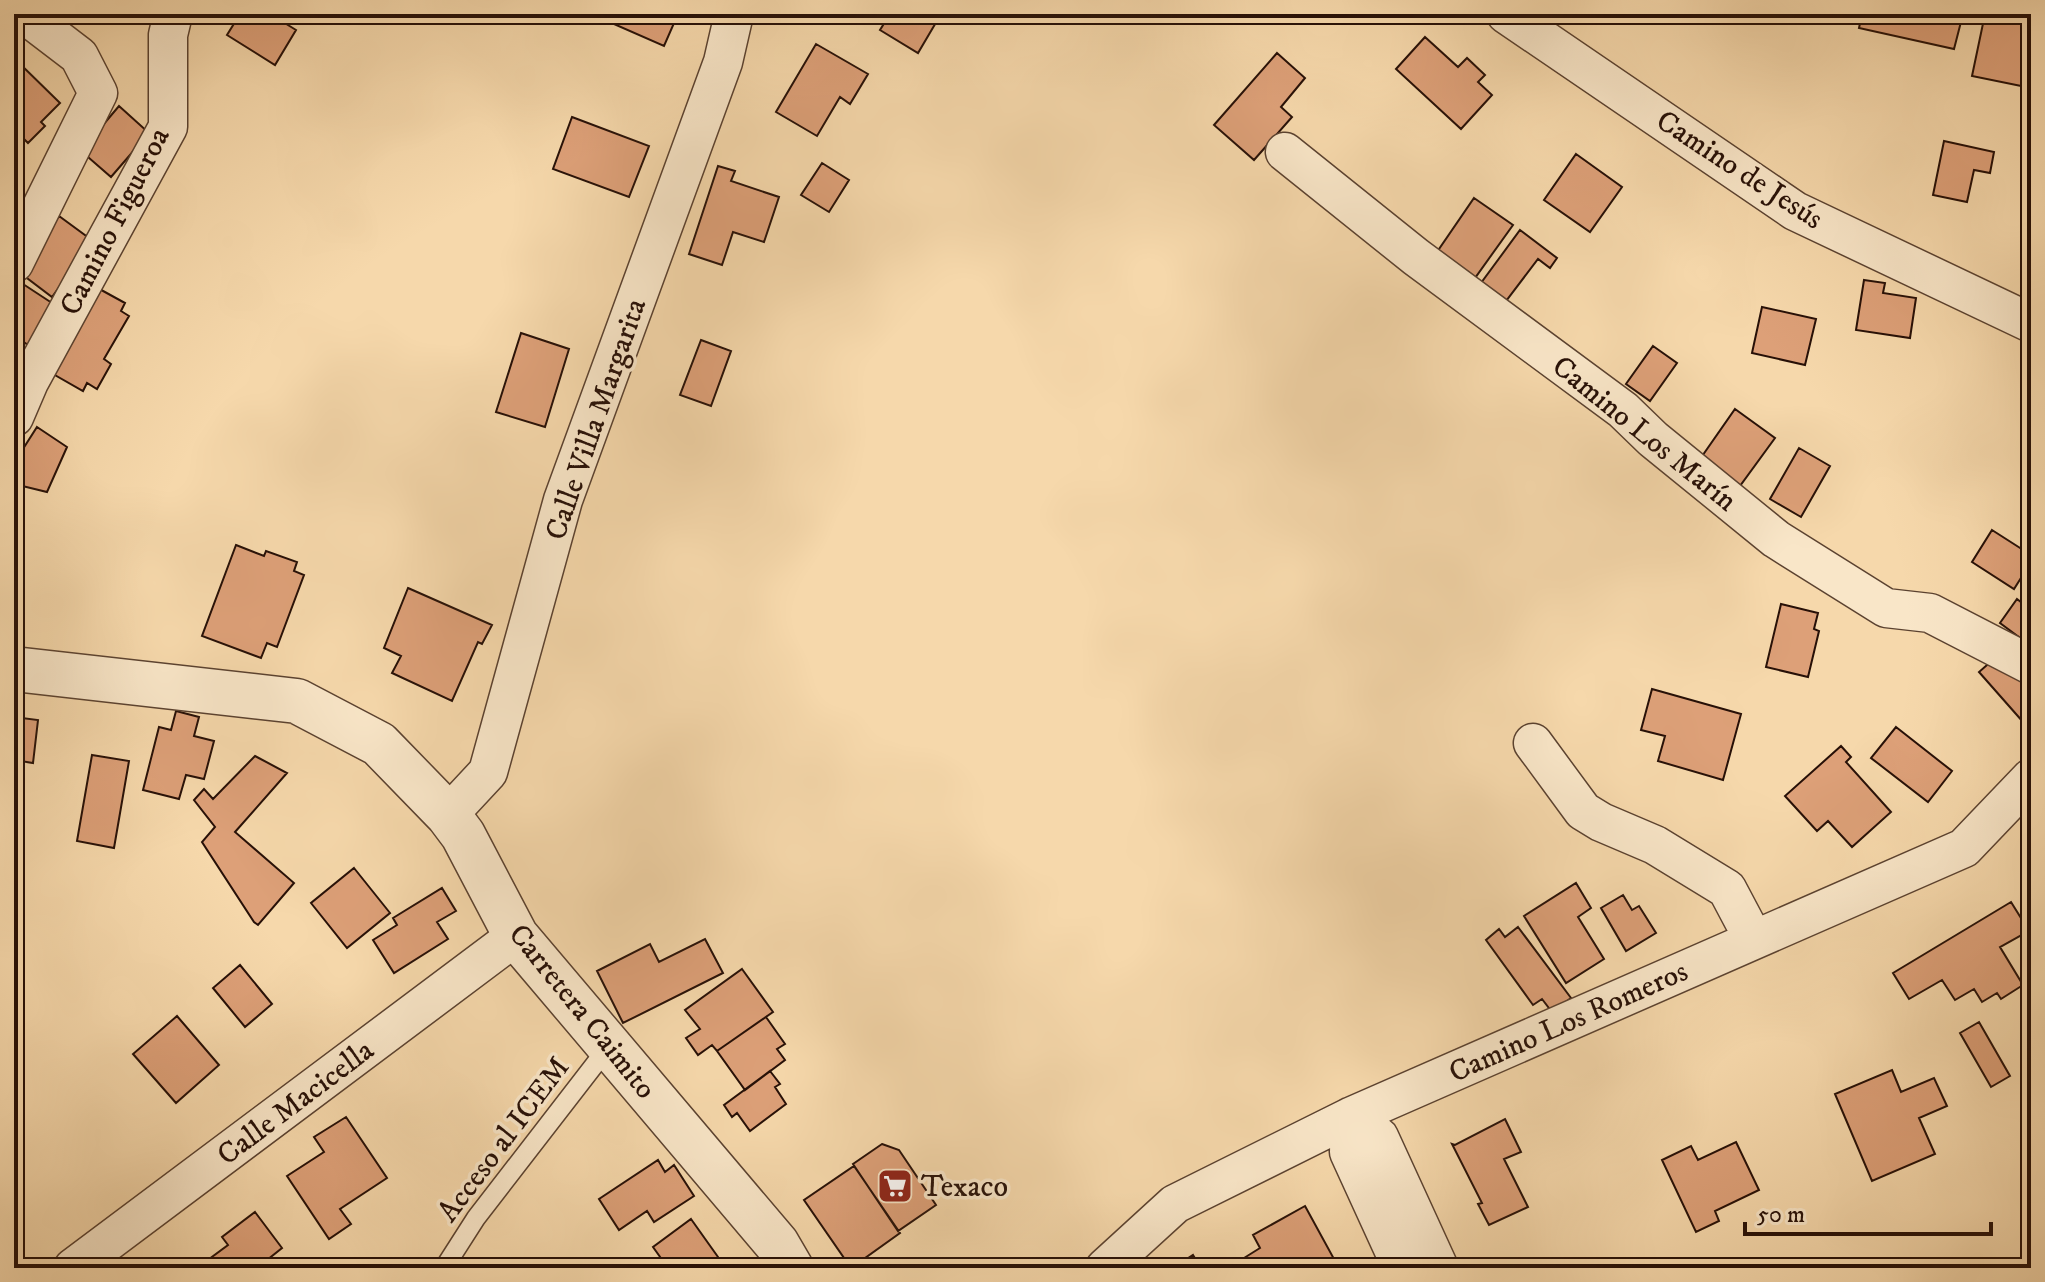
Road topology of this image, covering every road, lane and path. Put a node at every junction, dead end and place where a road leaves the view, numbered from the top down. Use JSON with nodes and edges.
{"nodes":[{"id":1,"x":24,"y":14,"type":"edge"},
{"id":2,"x":173,"y":14,"type":"edge"},
{"id":3,"x":734,"y":14,"type":"edge"},
{"id":4,"x":1506,"y":14,"type":"edge"},
{"id":5,"x":1285,"y":152,"type":"dead end"},
{"id":6,"x":14,"y":263,"type":"edge"},
{"id":7,"x":2031,"y":323,"type":"edge"},
{"id":8,"x":14,"y":417,"type":"edge"},
{"id":9,"x":2031,"y":665,"type":"edge"},
{"id":10,"x":14,"y":669,"type":"edge"},
{"id":11,"x":1533,"y":743,"type":"dead end"},
{"id":12,"x":2031,"y":778,"type":"edge"},
{"id":13,"x":448,"y":815,"type":"junction"},
{"id":14,"x":516,"y":936,"type":"junction"},
{"id":15,"x":1754,"y":940,"type":"junction"},
{"id":16,"x":609,"y":1046,"type":"junction"},
{"id":17,"x":1350,"y":1117,"type":"junction"},
{"id":18,"x":73,"y":1268,"type":"edge"},
{"id":19,"x":444,"y":1268,"type":"edge"},
{"id":20,"x":791,"y":1268,"type":"edge"},
{"id":21,"x":1105,"y":1268,"type":"edge"},
{"id":22,"x":1402,"y":1268,"type":"edge"},
{"id":23,"x":1439,"y":1268,"type":"edge"}],
"edges":[{"from":1,"to":6,"type":"street"},
{"from":2,"to":8,"type":"street","name":"Camino Figueroa"},
{"from":3,"to":13,"type":"street","name":"Calle Villa Margarita"},
{"from":4,"to":7,"type":"street","name":"Camino de Jesús"},
{"from":5,"to":9,"type":"street","name":"Camino Los Marín"},
{"from":10,"to":13,"type":"street","name":"Carretera Caimito"},
{"from":11,"to":15,"type":"street"},
{"from":12,"to":15,"type":"street","name":"Camino Los Romeros"},
{"from":13,"to":14,"type":"street","name":"Carretera Caimito"},
{"from":14,"to":16,"type":"street","name":"Carretera Caimito"},
{"from":14,"to":18,"type":"street","name":"Calle Macicella"},
{"from":15,"to":17,"type":"street","name":"Camino Los Romeros"},
{"from":16,"to":19,"type":"lane","name":"Acceso al ICEM"},
{"from":16,"to":20,"type":"street","name":"Carretera Caimito"},
{"from":17,"to":21,"type":"street","name":"Camino Los Romeros"},
{"from":17,"to":22,"type":"street"},
{"from":17,"to":23,"type":"street"}]}
